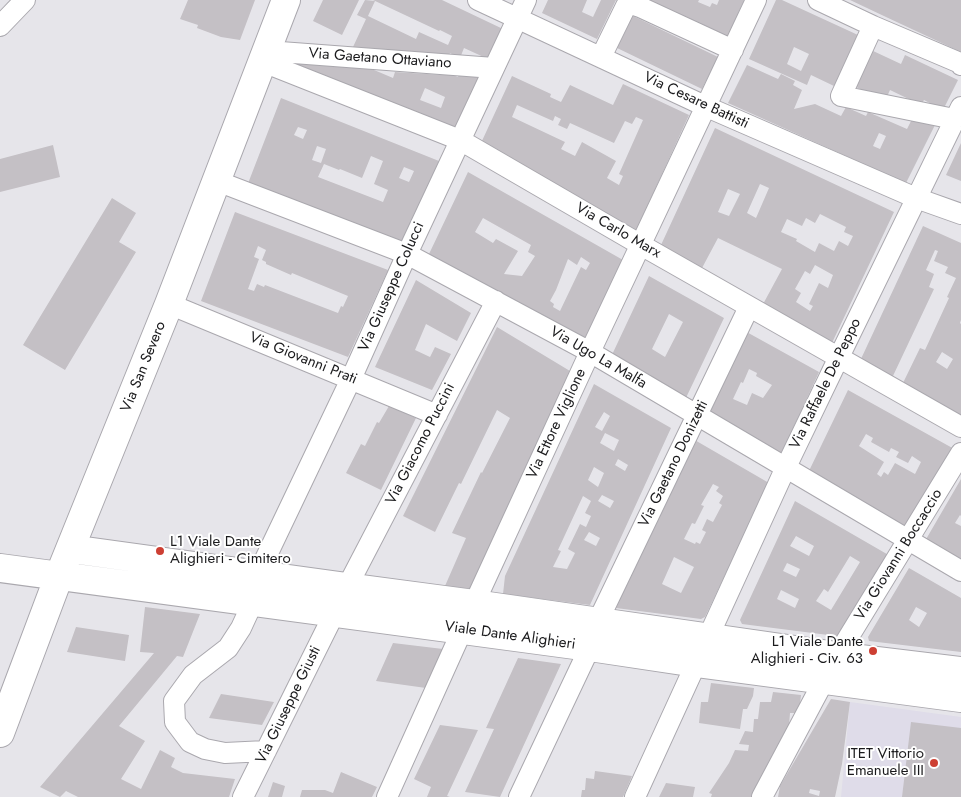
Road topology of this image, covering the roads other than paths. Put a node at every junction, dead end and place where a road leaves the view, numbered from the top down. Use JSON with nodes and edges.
{"nodes":[{"id":1,"x":25,"y":0,"type":"edge"},
{"id":2,"x":286,"y":0,"type":"edge"},
{"id":3,"x":478,"y":0,"type":"edge"},
{"id":4,"x":526,"y":0,"type":"edge"},
{"id":5,"x":756,"y":0,"type":"edge"},
{"id":6,"x":818,"y":0,"type":"edge"},
{"id":7,"x":518,"y":18,"type":"junction"},
{"id":8,"x":3,"y":21,"type":"edge"},
{"id":9,"x":874,"y":26,"type":"junction"},
{"id":10,"x":733,"y":50,"type":"junction"},
{"id":11,"x":265,"y":56,"type":"junction"},
{"id":12,"x":601,"y":58,"type":"junction"},
{"id":13,"x":961,"y":65,"type":"edge"},
{"id":14,"x":494,"y":68,"type":"junction"},
{"id":15,"x":707,"y":107,"type":"junction"},
{"id":16,"x":958,"y":113,"type":"edge"},
{"id":17,"x":460,"y":140,"type":"junction"},
{"id":18,"x":217,"y":181,"type":"junction"},
{"id":19,"x":916,"y":198,"type":"junction"},
{"id":20,"x":961,"y":214,"type":"edge"},
{"id":21,"x":641,"y":245,"type":"junction"},
{"id":22,"x":407,"y":254,"type":"junction"},
{"id":23,"x":496,"y":301,"type":"junction"},
{"id":24,"x":169,"y":304,"type":"junction"},
{"id":25,"x":749,"y":306,"type":"junction"},
{"id":26,"x":590,"y":352,"type":"junction"},
{"id":27,"x":838,"y":357,"type":"junction"},
{"id":28,"x":351,"y":379,"type":"junction"},
{"id":29,"x":437,"y":415,"type":"junction"},
{"id":30,"x":697,"y":415,"type":"junction"},
{"id":31,"x":961,"y":427,"type":"edge"},
{"id":32,"x":961,"y":453,"type":"edge"},
{"id":33,"x":786,"y":467,"type":"junction"},
{"id":34,"x":909,"y":540,"type":"junction"},
{"id":35,"x":71,"y":549,"type":"junction"},
{"id":36,"x":0,"y":568,"type":"edge"},
{"id":37,"x":961,"y":571,"type":"edge"},
{"id":38,"x":258,"y":574,"type":"junction"},
{"id":39,"x":59,"y":576,"type":"junction"},
{"id":40,"x":347,"y":587,"type":"junction"},
{"id":41,"x":253,"y":602,"type":"junction"},
{"id":42,"x":474,"y":604,"type":"junction"},
{"id":43,"x":335,"y":612,"type":"junction"},
{"id":44,"x":598,"y":621,"type":"junction"},
{"id":45,"x":463,"y":630,"type":"junction"},
{"id":46,"x":708,"y":637,"type":"junction"},
{"id":47,"x":590,"y":647,"type":"junction"},
{"id":48,"x":837,"y":656,"type":"junction"},
{"id":49,"x":696,"y":663,"type":"junction"},
{"id":50,"x":961,"y":671,"type":"edge"},
{"id":51,"x":823,"y":679,"type":"junction"},
{"id":52,"x":961,"y":698,"type":"edge"},
{"id":53,"x":0,"y":734,"type":"edge"},
{"id":54,"x":266,"y":751,"type":"junction"},
{"id":55,"x":243,"y":797,"type":"edge"},
{"id":56,"x":387,"y":797,"type":"edge"},
{"id":57,"x":519,"y":797,"type":"edge"},
{"id":58,"x":635,"y":797,"type":"edge"},
{"id":59,"x":762,"y":797,"type":"edge"}],
"edges":[{"from":1,"to":8,"type":"street"},
{"from":2,"to":11,"type":"street","name":"Via San Severo"},
{"from":3,"to":7,"type":"street","name":"Via Cesare Battisti"},
{"from":4,"to":7,"type":"street","name":"Via Giuseppe Colucci"},
{"from":5,"to":10,"type":"street","name":"Via Ettore Viglione"},
{"from":6,"to":9,"type":"street"},
{"from":7,"to":12,"type":"street","name":"Via Cesare Battisti"},
{"from":7,"to":14,"type":"street","name":"Via Giuseppe Colucci"},
{"from":9,"to":13,"type":"street"},
{"from":9,"to":16,"type":"street"},
{"from":10,"to":12,"type":"street"},
{"from":10,"to":15,"type":"street","name":"Via Ettore Viglione"},
{"from":11,"to":14,"type":"street","name":"Via Gaetano Ottaviano"},
{"from":11,"to":17,"type":"street","name":"Via Carlo Marx"},
{"from":11,"to":18,"type":"street","name":"Via San Severo"},
{"from":12,"to":15,"type":"street","name":"Via Cesare Battisti"},
{"from":14,"to":17,"type":"street","name":"Via Giuseppe Colucci"},
{"from":15,"to":19,"type":"street","name":"Via Cesare Battisti"},
{"from":15,"to":21,"type":"street","name":"Via Ettore Viglione"},
{"from":16,"to":19,"type":"street","name":"Via Raffaele De Peppo"},
{"from":17,"to":21,"type":"street","name":"Via Carlo Marx"},
{"from":17,"to":22,"type":"street","name":"Via Giuseppe Colucci"},
{"from":18,"to":22,"type":"street","name":"Via Ugo La Malfa"},
{"from":18,"to":24,"type":"street","name":"Via San Severo"},
{"from":19,"to":20,"type":"street","name":"Via Cesare Battisti"},
{"from":19,"to":27,"type":"street","name":"Via Raffaele De Peppo"},
{"from":21,"to":25,"type":"street","name":"Via Carlo Marx"},
{"from":21,"to":26,"type":"street","name":"Via Ettore Viglione"},
{"from":22,"to":23,"type":"street","name":"Via Ugo La Malfa"},
{"from":22,"to":28,"type":"street","name":"Via Giuseppe Colucci"},
{"from":23,"to":26,"type":"street","name":"Via Ugo La Malfa"},
{"from":23,"to":29,"type":"street","name":"Via Giacomo Puccini"},
{"from":24,"to":28,"type":"street","name":"Via Giovanni Prati"},
{"from":24,"to":35,"type":"street","name":"Via San Severo"},
{"from":25,"to":27,"type":"street","name":"Via Carlo Marx"},
{"from":25,"to":30,"type":"street","name":"Via Gaetano Donizetti"},
{"from":26,"to":30,"type":"street","name":"Via Ugo La Malfa"},
{"from":26,"to":42,"type":"street","name":"Via Ettore Viglione"},
{"from":27,"to":31,"type":"street","name":"Via Carlo Marx"},
{"from":27,"to":33,"type":"street","name":"Via Raffaele De Peppo"},
{"from":28,"to":29,"type":"street","name":"Via Giovanni Prati"},
{"from":28,"to":38,"type":"street","name":"Via Giuseppe Colucci"},
{"from":29,"to":40,"type":"street","name":"Via Giacomo Puccini"},
{"from":30,"to":33,"type":"street","name":"Via Ugo La Malfa"},
{"from":30,"to":44,"type":"street","name":"Via Gaetano Donizetti"},
{"from":32,"to":34,"type":"street","name":"Via Giovanni Boccaccio"},
{"from":33,"to":34,"type":"street","name":"Via Ugo La Malfa"},
{"from":33,"to":46,"type":"street","name":"Via Raffaele De Peppo"},
{"from":34,"to":37,"type":"street","name":"Via Ugo La Malfa"},
{"from":34,"to":48,"type":"street","name":"Via Giovanni Boccaccio"},
{"from":35,"to":38,"type":"street","name":"Viale Dante Alighieri"},
{"from":35,"to":39,"type":"street","name":"Via San Severo"},
{"from":36,"to":39,"type":"street","name":"Viale Dante Alighieri"},
{"from":38,"to":40,"type":"street","name":"Viale Dante Alighieri"},
{"from":39,"to":41,"type":"street","name":"Viale Dante Alighieri"},
{"from":39,"to":53,"type":"street","name":"Via San Severo"},
{"from":40,"to":42,"type":"street","name":"Viale Dante Alighieri"},
{"from":41,"to":43,"type":"street","name":"Viale Dante Alighieri"},
{"from":41,"to":54,"type":"street"},
{"from":42,"to":44,"type":"street","name":"Viale Dante Alighieri"},
{"from":42,"to":45,"type":"street","name":"Via Ettore Viglione"},
{"from":43,"to":45,"type":"street","name":"Viale Dante Alighieri"},
{"from":43,"to":54,"type":"street","name":"Via Giuseppe Giusti"},
{"from":44,"to":46,"type":"street","name":"Viale Dante Alighieri"},
{"from":44,"to":47,"type":"street","name":"Via Gaetano Donizetti"},
{"from":45,"to":47,"type":"street","name":"Viale Dante Alighieri"},
{"from":45,"to":56,"type":"street","name":"Via Ettore Viglione"},
{"from":46,"to":48,"type":"street","name":"Viale Dante Alighieri"},
{"from":46,"to":49,"type":"street","name":"Via Raffaele De Peppo"},
{"from":47,"to":49,"type":"street","name":"Viale Dante Alighieri"},
{"from":47,"to":57,"type":"street","name":"Via Gaetano Donizetti"},
{"from":48,"to":50,"type":"street","name":"Viale Dante Alighieri"},
{"from":48,"to":51,"type":"street","name":"Via Giovanni Boccaccio"},
{"from":49,"to":51,"type":"street","name":"Viale Dante Alighieri"},
{"from":49,"to":58,"type":"street","name":"Via Raffaele De Peppo"},
{"from":51,"to":52,"type":"street","name":"Viale Dante Alighieri"},
{"from":51,"to":59,"type":"street","name":"Via Giovanni Boccaccio"},
{"from":54,"to":55,"type":"street","name":"Via Giuseppe Giusti"}]}
